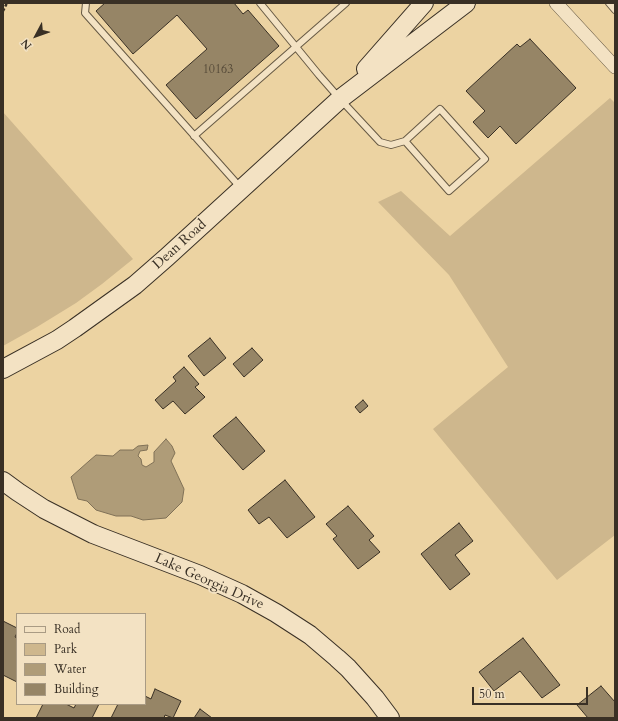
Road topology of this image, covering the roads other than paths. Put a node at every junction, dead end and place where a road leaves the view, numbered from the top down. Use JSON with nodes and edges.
{"nodes":[{"id":1,"x":86,"y":3,"type":"edge"},
{"id":2,"x":260,"y":3,"type":"edge"},
{"id":3,"x":346,"y":3,"type":"edge"},
{"id":4,"x":424,"y":3,"type":"edge"},
{"id":5,"x":466,"y":3,"type":"edge"},
{"id":6,"x":556,"y":3,"type":"edge"},
{"id":7,"x":609,"y":3,"type":"edge"},
{"id":8,"x":615,"y":10,"type":"edge"},
{"id":9,"x":296,"y":47,"type":"junction"},
{"id":10,"x":615,"y":67,"type":"edge"},
{"id":11,"x":340,"y":98,"type":"junction"},
{"id":12,"x":194,"y":136,"type":"junction"},
{"id":13,"x":405,"y":141,"type":"junction"},
{"id":14,"x":241,"y":189,"type":"junction"},
{"id":15,"x":3,"y":369,"type":"edge"},
{"id":16,"x":3,"y":481,"type":"edge"},
{"id":17,"x":390,"y":718,"type":"edge"}],
"edges":[{"from":1,"to":12,"type":"lane"},
{"from":2,"to":9,"type":"lane"},
{"from":3,"to":9,"type":"lane"},
{"from":4,"to":11,"type":"main road","name":"Dean Road"},
{"from":5,"to":11,"type":"main road","name":"Dean Road"},
{"from":6,"to":10,"type":"street"},
{"from":7,"to":8,"type":"lane"},
{"from":9,"to":11,"type":"lane"},
{"from":9,"to":12,"type":"lane"},
{"from":11,"to":13,"type":"lane"},
{"from":11,"to":14,"type":"main road","name":"Dean Road"},
{"from":12,"to":14,"type":"lane"},
{"from":13,"to":13,"type":"lane"},
{"from":14,"to":15,"type":"main road","name":"Dean Road"},
{"from":16,"to":17,"type":"main road","name":"Lake Georgia Drive"}]}
